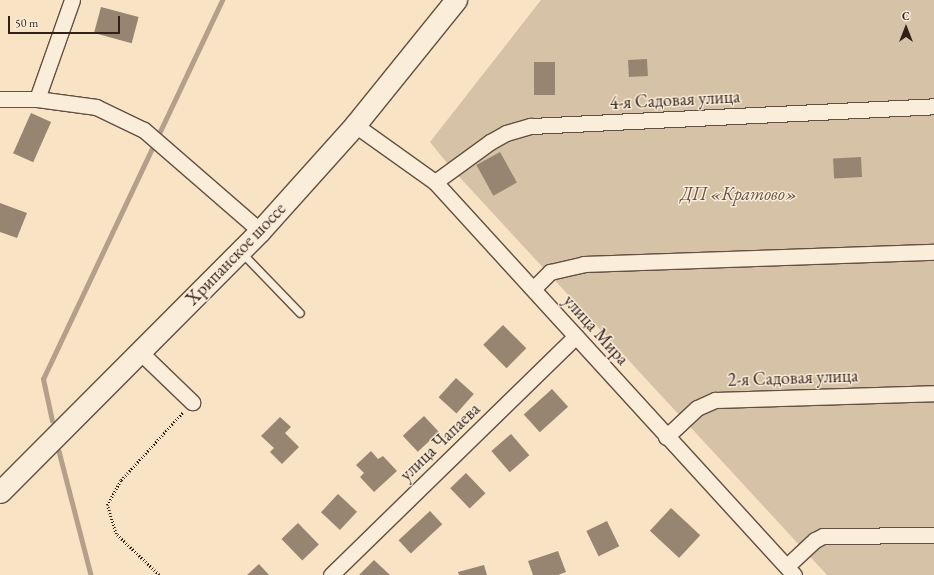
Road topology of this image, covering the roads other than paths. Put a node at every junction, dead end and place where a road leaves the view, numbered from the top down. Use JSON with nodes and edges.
{"nodes":[{"id":1,"x":72,"y":0,"type":"edge"},
{"id":2,"x":456,"y":0,"type":"edge"},
{"id":3,"x":0,"y":99,"type":"edge"},
{"id":4,"x":37,"y":99,"type":"junction"},
{"id":5,"x":934,"y":106,"type":"edge"},
{"id":6,"x":356,"y":125,"type":"junction"},
{"id":7,"x":435,"y":182,"type":"junction"},
{"id":8,"x":260,"y":231,"type":"junction"},
{"id":9,"x":240,"y":251,"type":"junction"},
{"id":10,"x":934,"y":252,"type":"edge"},
{"id":11,"x":534,"y":288,"type":"junction"},
{"id":12,"x":300,"y":313,"type":"dead end"},
{"id":13,"x":576,"y":336,"type":"junction"},
{"id":14,"x":139,"y":351,"type":"junction"},
{"id":15,"x":934,"y":393,"type":"edge"},
{"id":16,"x":192,"y":402,"type":"road end"},
{"id":17,"x":666,"y":437,"type":"junction"},
{"id":18,"x":0,"y":492,"type":"edge"},
{"id":19,"x":934,"y":535,"type":"edge"},
{"id":20,"x":791,"y":571,"type":"edge"},
{"id":21,"x":331,"y":575,"type":"edge"}],
"edges":[{"from":1,"to":4,"type":"street"},
{"from":2,"to":6,"type":"main road","name":"Хрипанское шоссе"},
{"from":3,"to":4,"type":"street"},
{"from":4,"to":8,"type":"street"},
{"from":5,"to":7,"type":"street","name":"4-я Садовая улица"},
{"from":6,"to":7,"type":"street","name":"улица Мира"},
{"from":6,"to":8,"type":"main road","name":"Хрипанское шоссе"},
{"from":7,"to":11,"type":"street","name":"улица Мира"},
{"from":8,"to":9,"type":"main road","name":"Хрипанское шоссе"},
{"from":9,"to":12,"type":"lane"},
{"from":9,"to":14,"type":"main road","name":"Хрипанское шоссе"},
{"from":10,"to":11,"type":"street"},
{"from":11,"to":13,"type":"street","name":"улица Мира"},
{"from":13,"to":17,"type":"street","name":"улица Мира"},
{"from":13,"to":21,"type":"street","name":"улица Чапаева"},
{"from":14,"to":16,"type":"street"},
{"from":14,"to":18,"type":"main road","name":"Хрипанское шоссе"},
{"from":15,"to":17,"type":"street","name":"2-я Садовая улица"},
{"from":17,"to":20,"type":"street","name":"улица Мира"},
{"from":19,"to":20,"type":"street"}]}
